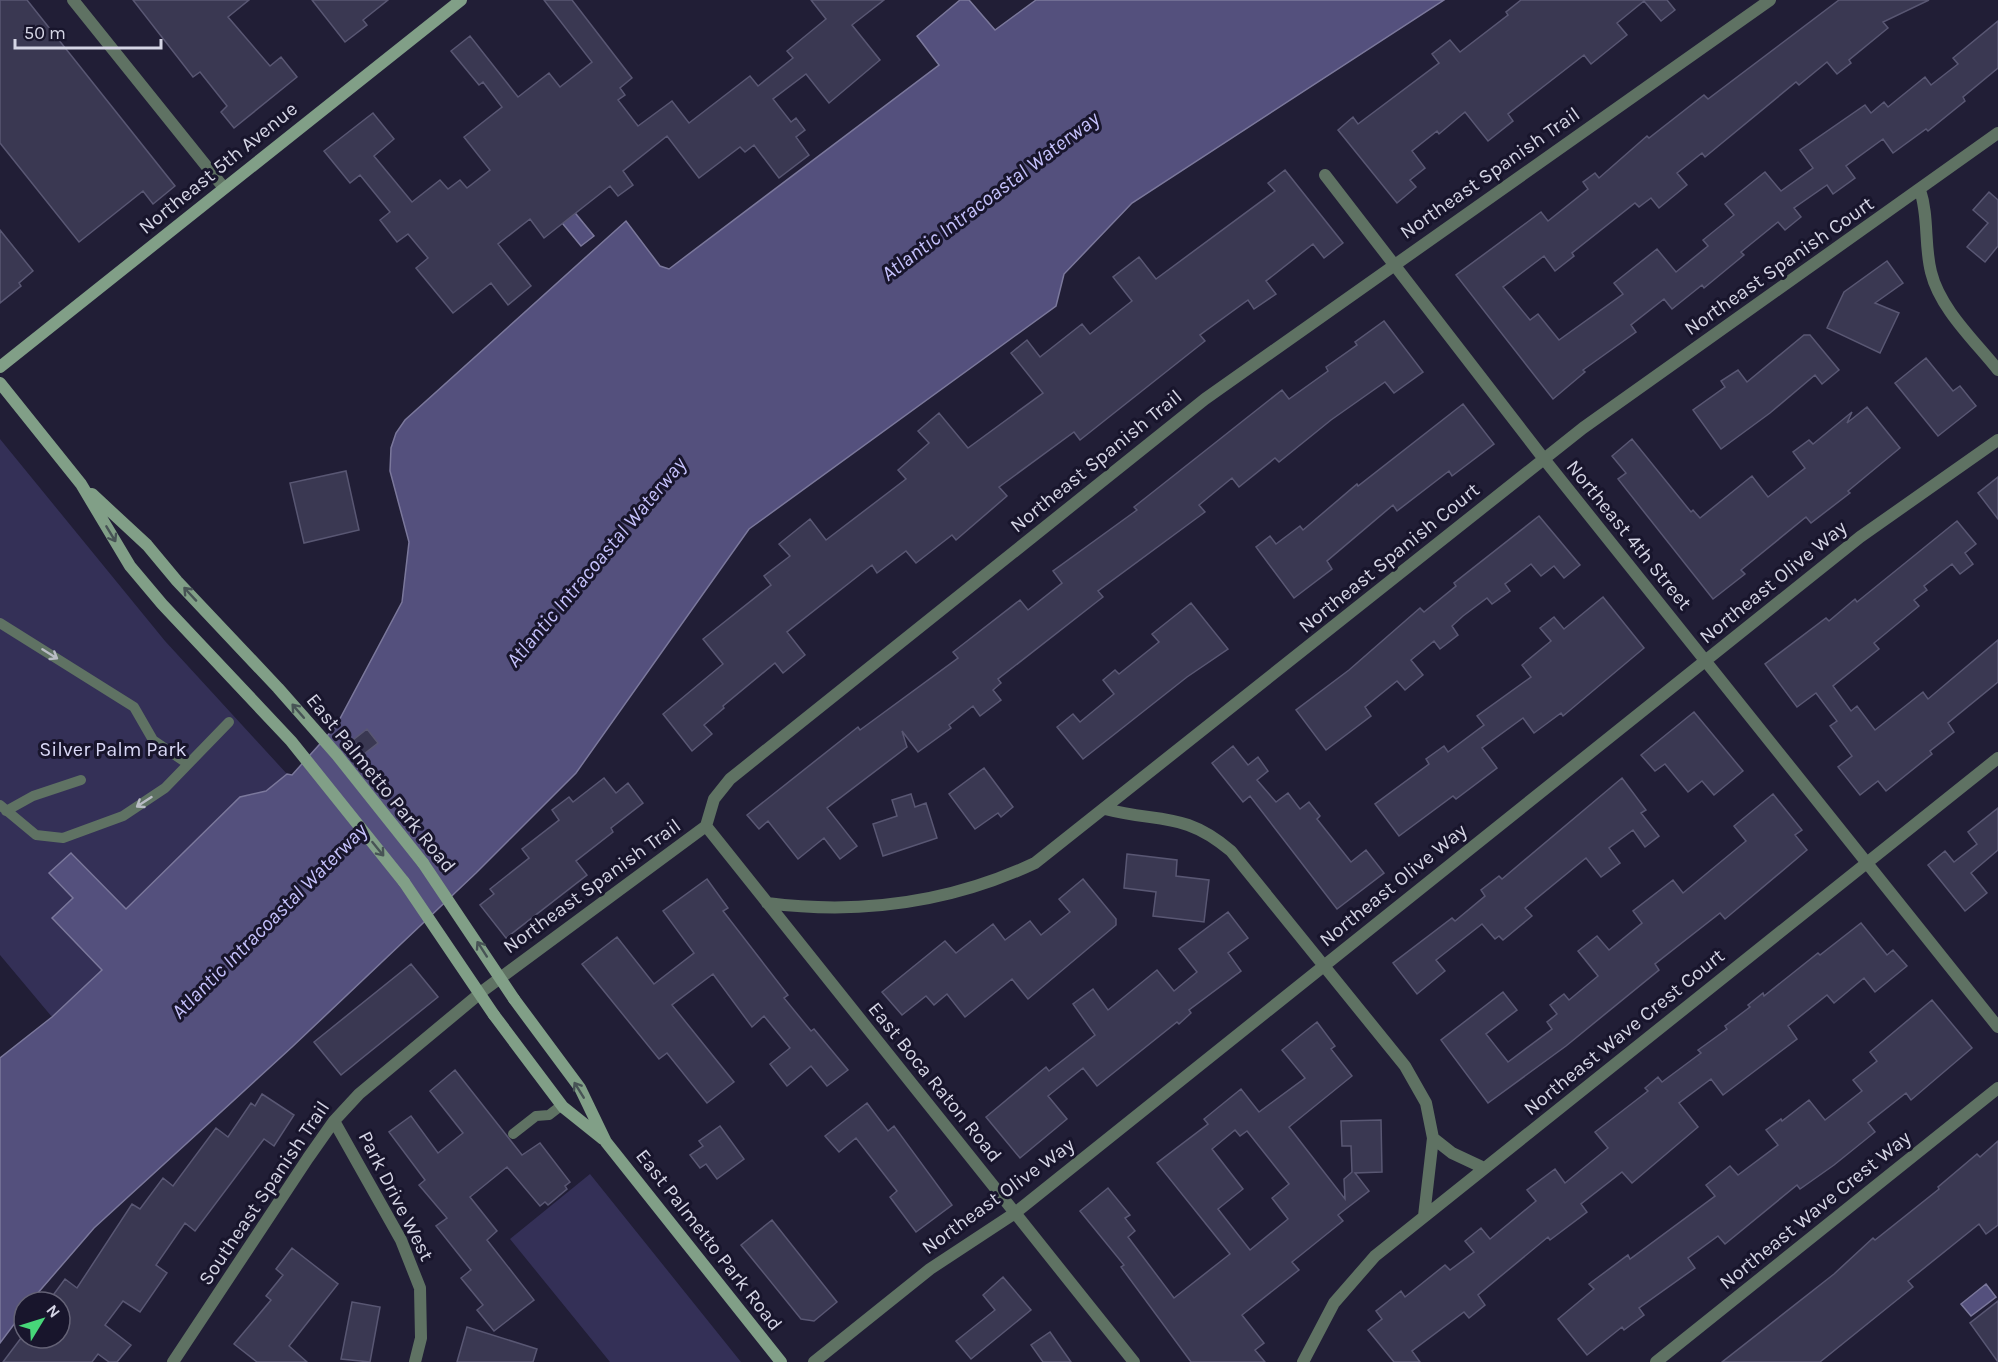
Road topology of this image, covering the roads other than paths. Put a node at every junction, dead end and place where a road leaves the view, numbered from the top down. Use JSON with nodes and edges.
{"nodes":[{"id":1,"x":73,"y":0,"type":"edge"},
{"id":2,"x":1770,"y":0,"type":"edge"},
{"id":3,"x":455,"y":2,"type":"edge"},
{"id":4,"x":1998,"y":132,"type":"edge"},
{"id":5,"x":1325,"y":175,"type":"dead end"},
{"id":6,"x":224,"y":188,"type":"junction"},
{"id":7,"x":1920,"y":190,"type":"junction"},
{"id":8,"x":1393,"y":265,"type":"junction"},
{"id":9,"x":0,"y":367,"type":"edge"},
{"id":10,"x":1998,"y":370,"type":"edge"},
{"id":11,"x":0,"y":383,"type":"edge"},
{"id":12,"x":1998,"y":440,"type":"edge"},
{"id":13,"x":1544,"y":459,"type":"junction"},
{"id":14,"x":81,"y":484,"type":"junction"},
{"id":15,"x":0,"y":623,"type":"edge"},
{"id":16,"x":1705,"y":661,"type":"junction"},
{"id":17,"x":229,"y":722,"type":"dead end"},
{"id":18,"x":1998,"y":758,"type":"edge"},
{"id":19,"x":188,"y":764,"type":"junction"},
{"id":20,"x":81,"y":780,"type":"dead end"},
{"id":21,"x":3,"y":808,"type":"edge"},
{"id":22,"x":1105,"y":809,"type":"junction"},
{"id":23,"x":706,"y":826,"type":"junction"},
{"id":24,"x":1866,"y":862,"type":"junction"},
{"id":25,"x":767,"y":903,"type":"junction"},
{"id":26,"x":1324,"y":965,"type":"junction"},
{"id":27,"x":484,"y":990,"type":"joint"},
{"id":28,"x":1998,"y":1027,"type":"edge"},
{"id":29,"x":1998,"y":1088,"type":"edge"},
{"id":30,"x":562,"y":1105,"type":"junction"},
{"id":31,"x":334,"y":1120,"type":"junction"},
{"id":32,"x":513,"y":1134,"type":"dead end"},
{"id":33,"x":1433,"y":1138,"type":"junction"},
{"id":34,"x":606,"y":1142,"type":"junction"},
{"id":35,"x":1484,"y":1168,"type":"junction"},
{"id":36,"x":1015,"y":1213,"type":"junction"},
{"id":37,"x":1424,"y":1216,"type":"junction"},
{"id":38,"x":173,"y":1362,"type":"edge"},
{"id":39,"x":415,"y":1362,"type":"edge"},
{"id":40,"x":781,"y":1362,"type":"edge"},
{"id":41,"x":814,"y":1362,"type":"edge"},
{"id":42,"x":1134,"y":1362,"type":"edge"},
{"id":43,"x":1303,"y":1362,"type":"edge"},
{"id":44,"x":1656,"y":1362,"type":"edge"}],
"edges":[{"from":1,"to":6,"type":"street"},
{"from":2,"to":8,"type":"street","name":"Northeast Spanish Trail"},
{"from":3,"to":6,"type":"main road","name":"Northeast 5th Avenue"},
{"from":4,"to":7,"type":"street","name":"Northeast Spanish Court"},
{"from":5,"to":8,"type":"street","name":"Northeast 4th Street"},
{"from":6,"to":9,"type":"main road","name":"Northeast 5th Avenue"},
{"from":7,"to":10,"type":"street"},
{"from":7,"to":13,"type":"street","name":"Northeast Spanish Court"},
{"from":8,"to":13,"type":"street","name":"Northeast 4th Street"},
{"from":8,"to":23,"type":"street","name":"Northeast Spanish Trail"},
{"from":11,"to":14,"type":"main road","name":"East Palmetto Park Road"},
{"from":12,"to":16,"type":"street","name":"Northeast Olive Way"},
{"from":13,"to":16,"type":"street","name":"Northeast 4th Street"},
{"from":13,"to":22,"type":"street","name":"Northeast Spanish Court"},
{"from":14,"to":30,"type":"main road","name":"East Palmetto Park Road","one_way":true,"bridge":true},
{"from":34,"to":14,"type":"main road","name":"East Palmetto Park Road","one_way":true,"bridge":true},
{"from":15,"to":19,"type":"lane","one_way":true},
{"from":16,"to":24,"type":"street","name":"Northeast 4th Street"},
{"from":16,"to":26,"type":"street","name":"Northeast Olive Way"},
{"from":17,"to":19,"type":"lane"},
{"from":18,"to":24,"type":"street","name":"Northeast Wave Crest Court"},
{"from":19,"to":21,"type":"lane","one_way":true},
{"from":20,"to":21,"type":"lane"},
{"from":22,"to":25,"type":"street","name":"Northeast Spanish Court"},
{"from":22,"to":26,"type":"street"},
{"from":23,"to":25,"type":"street","name":"East Boca Raton Road"},
{"from":23,"to":27,"type":"street","name":"Northeast Spanish Trail"},
{"from":24,"to":28,"type":"street","name":"Northeast 4th Street"},
{"from":24,"to":35,"type":"street","name":"Northeast Wave Crest Court"},
{"from":25,"to":36,"type":"street","name":"East Boca Raton Road"},
{"from":26,"to":33,"type":"street"},
{"from":26,"to":36,"type":"street","name":"Northeast Olive Way"},
{"from":27,"to":31,"type":"street","name":"Southeast Spanish Trail"},
{"from":29,"to":44,"type":"street","name":"Northeast Wave Crest Way"},
{"from":30,"to":32,"type":"lane"},
{"from":30,"to":34,"type":"main road","name":"East Palmetto Park Road"},
{"from":31,"to":38,"type":"street","name":"Southeast Spanish Trail"},
{"from":31,"to":39,"type":"street","name":"Park Drive West"},
{"from":33,"to":35,"type":"street"},
{"from":33,"to":37,"type":"street"},
{"from":34,"to":40,"type":"main road","name":"East Palmetto Park Road"},
{"from":35,"to":37,"type":"street","name":"Northeast Wave Crest Court"},
{"from":36,"to":41,"type":"street","name":"Northeast Olive Way"},
{"from":36,"to":42,"type":"street","name":"East Boca Raton Road"},
{"from":37,"to":43,"type":"street","name":"Northeast Wave Crest Court"}]}
